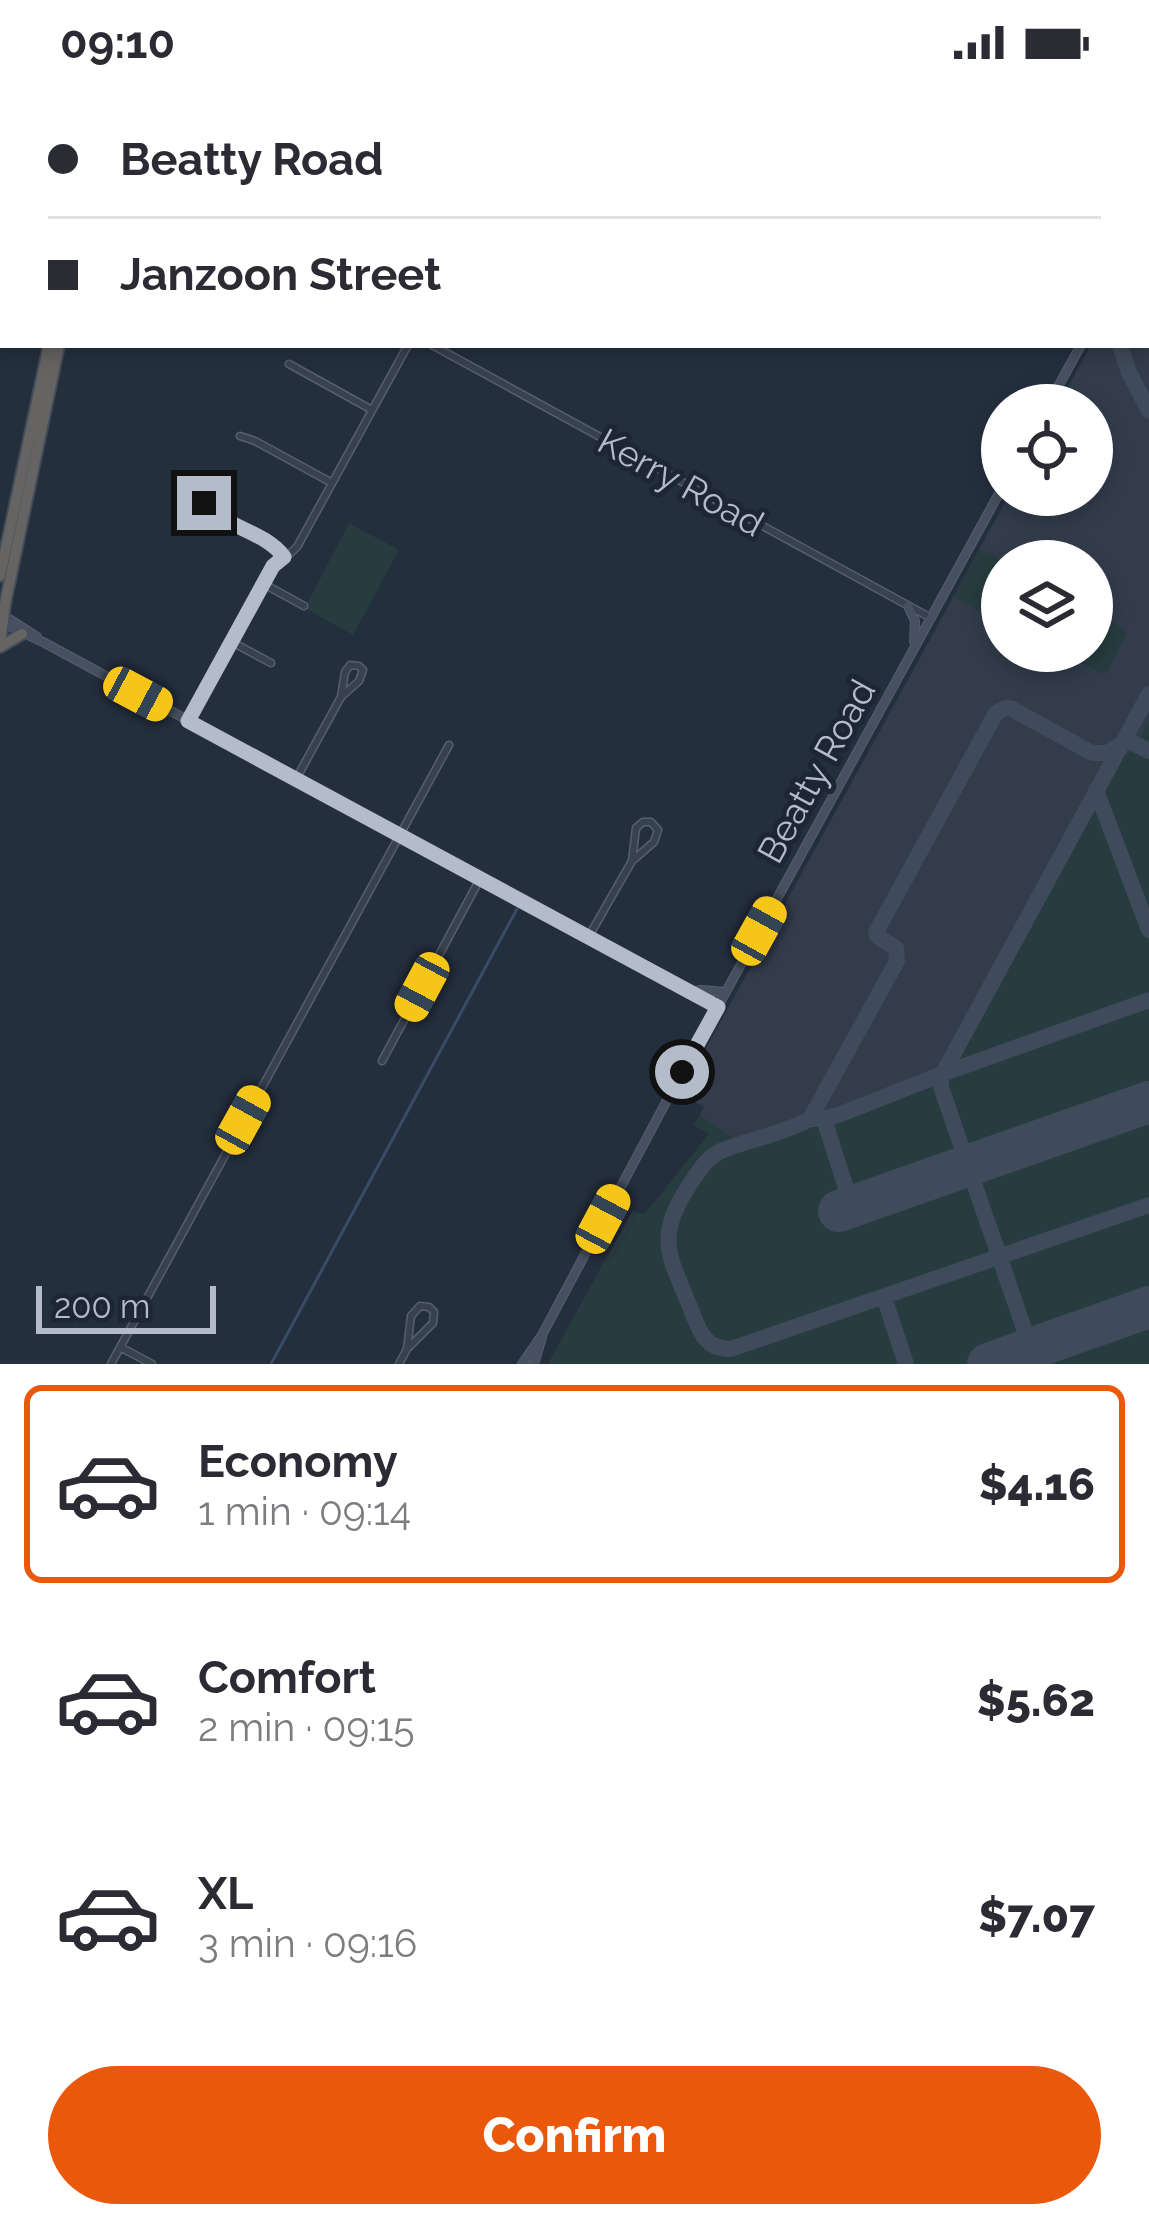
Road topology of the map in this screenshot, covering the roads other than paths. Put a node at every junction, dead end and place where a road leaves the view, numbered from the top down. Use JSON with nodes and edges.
{"nodes":[{"id":1,"x":48,"y":348,"type":"edge"},
{"id":2,"x":58,"y":348,"type":"edge"},
{"id":3,"x":406,"y":348,"type":"edge"},
{"id":4,"x":437,"y":348,"type":"edge"},
{"id":5,"x":1079,"y":348,"type":"edge"},
{"id":6,"x":289,"y":364,"type":"dead end"},
{"id":7,"x":1060,"y":384,"type":"edge"},
{"id":8,"x":372,"y":410,"type":"junction"},
{"id":9,"x":240,"y":436,"type":"dead end"},
{"id":10,"x":332,"y":483,"type":"junction"},
{"id":11,"x":204,"y":503,"type":"dead end"},
{"id":12,"x":987,"y":516,"type":"edge"},
{"id":13,"x":284,"y":557,"type":"junction"},
{"id":14,"x":0,"y":576,"type":"edge"},
{"id":15,"x":264,"y":584,"type":"junction"},
{"id":16,"x":908,"y":605,"type":"junction"},
{"id":17,"x":304,"y":606,"type":"dead end"},
{"id":18,"x":1,"y":618,"type":"edge"},
{"id":19,"x":931,"y":618,"type":"junction"},
{"id":20,"x":22,"y":634,"type":"junction"},
{"id":21,"x":43,"y":642,"type":"junction"},
{"id":22,"x":232,"y":642,"type":"junction"},
{"id":23,"x":0,"y":645,"type":"edge"},
{"id":24,"x":271,"y":663,"type":"dead end"},
{"id":25,"x":905,"y":666,"type":"junction"},
{"id":26,"x":341,"y":697,"type":"junction"},
{"id":27,"x":188,"y":721,"type":"junction"},
{"id":28,"x":449,"y":746,"type":"dead end"},
{"id":29,"x":296,"y":779,"type":"junction"},
{"id":30,"x":399,"y":834,"type":"junction"},
{"id":31,"x":632,"y":860,"type":"junction"},
{"id":32,"x":481,"y":877,"type":"junction"},
{"id":33,"x":590,"y":936,"type":"junction"},
{"id":34,"x":726,"y":992,"type":"junction"},
{"id":35,"x":692,"y":993,"type":"junction"},
{"id":36,"x":718,"y":1007,"type":"junction"},
{"id":37,"x":382,"y":1061,"type":"dead end"},
{"id":38,"x":542,"y":1335,"type":"junction"},
{"id":39,"x":120,"y":1346,"type":"junction"},
{"id":40,"x":407,"y":1348,"type":"junction"},
{"id":41,"x":111,"y":1364,"type":"edge"},
{"id":42,"x":152,"y":1364,"type":"edge"},
{"id":43,"x":398,"y":1364,"type":"edge"},
{"id":44,"x":522,"y":1364,"type":"edge"},
{"id":45,"x":534,"y":1364,"type":"edge"}],
"edges":[{"from":1,"to":14,"type":"highway"},
{"from":2,"to":18,"type":"highway"},
{"from":3,"to":8,"type":"street"},
{"from":4,"to":16,"type":"street","name":"Kerry Road"},
{"from":5,"to":7,"type":"main road"},
{"from":6,"to":8,"type":"street"},
{"from":8,"to":10,"type":"street"},
{"from":9,"to":10,"type":"street"},
{"from":10,"to":13,"type":"street"},
{"from":11,"to":13,"type":"street"},
{"from":12,"to":19,"type":"main road","name":"Beatty Road"},
{"from":13,"to":15,"type":"street"},
{"from":15,"to":17,"type":"street"},
{"from":15,"to":22,"type":"street"},
{"from":16,"to":19,"type":"street","name":"Kerry Road"},
{"from":16,"to":25,"type":"main road"},
{"from":18,"to":20,"type":"main road"},
{"from":18,"to":21,"type":"main road"},
{"from":18,"to":23,"type":"highway"},
{"from":19,"to":25,"type":"main road","name":"Beatty Road"},
{"from":20,"to":21,"type":"main road"},
{"from":20,"to":23,"type":"highway"},
{"from":21,"to":27,"type":"main road"},
{"from":22,"to":24,"type":"street"},
{"from":22,"to":27,"type":"street"},
{"from":25,"to":34,"type":"main road","name":"Beatty Road"},
{"from":26,"to":26,"type":"street"},
{"from":26,"to":29,"type":"street"},
{"from":27,"to":29,"type":"main road"},
{"from":28,"to":30,"type":"street"},
{"from":29,"to":30,"type":"main road"},
{"from":30,"to":32,"type":"main road"},
{"from":30,"to":39,"type":"street"},
{"from":31,"to":31,"type":"street"},
{"from":31,"to":33,"type":"street"},
{"from":32,"to":33,"type":"main road"},
{"from":32,"to":37,"type":"street"},
{"from":33,"to":35,"type":"main road"},
{"from":34,"to":35,"type":"main road"},
{"from":34,"to":36,"type":"main road","name":"Beatty Road"},
{"from":35,"to":36,"type":"main road"},
{"from":36,"to":38,"type":"main road","name":"Beatty Road"},
{"from":38,"to":44,"type":"main road","name":"Beatty Road"},
{"from":38,"to":45,"type":"main road","name":"Beatty Road"},
{"from":39,"to":41,"type":"street"},
{"from":39,"to":42,"type":"street"},
{"from":40,"to":40,"type":"street"},
{"from":40,"to":43,"type":"street"}]}
